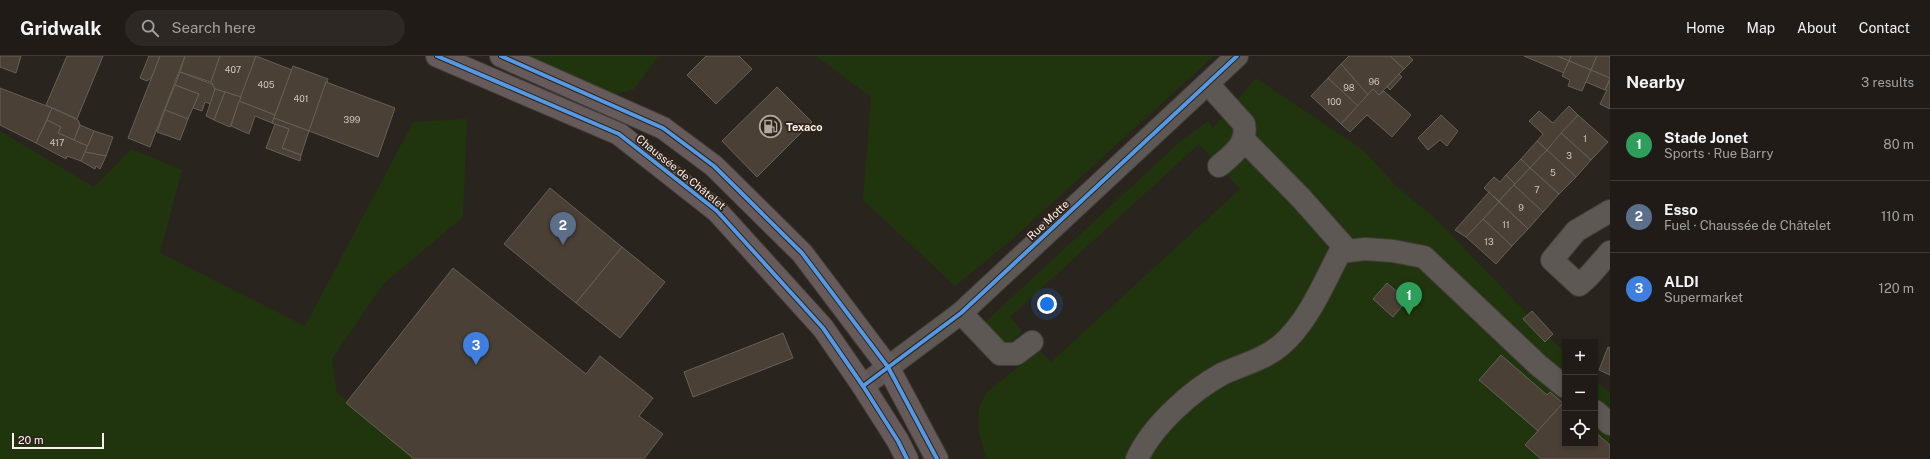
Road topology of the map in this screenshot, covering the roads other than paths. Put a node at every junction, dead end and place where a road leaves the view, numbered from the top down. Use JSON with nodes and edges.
{"nodes":[{"id":1,"x":437,"y":56,"type":"edge"},
{"id":2,"x":501,"y":56,"type":"edge"},
{"id":3,"x":1237,"y":56,"type":"edge"},
{"id":4,"x":1208,"y":84,"type":"junction"},
{"id":5,"x":1244,"y":140,"type":"junction"},
{"id":6,"x":1219,"y":166,"type":"dead end"},
{"id":7,"x":1610,"y":211,"type":"edge"},
{"id":8,"x":1348,"y":251,"type":"junction"},
{"id":9,"x":1610,"y":252,"type":"edge"},
{"id":10,"x":961,"y":313,"type":"junction"},
{"id":11,"x":1032,"y":342,"type":"dead end"},
{"id":12,"x":888,"y":367,"type":"junction"},
{"id":13,"x":1562,"y":385,"type":"edge"},
{"id":14,"x":863,"y":386,"type":"junction"},
{"id":15,"x":1598,"y":414,"type":"edge"},
{"id":16,"x":1610,"y":424,"type":"edge"},
{"id":17,"x":907,"y":459,"type":"edge"},
{"id":18,"x":936,"y":459,"type":"edge"},
{"id":19,"x":1138,"y":459,"type":"edge"}],
"edges":[{"from":1,"to":14,"type":"main road","name":"Chaussée de Châtelet"},
{"from":2,"to":12,"type":"main road","name":"Chaussée de Châtelet"},
{"from":3,"to":4,"type":"street","name":"Rue Motte"},
{"from":4,"to":5,"type":"street"},
{"from":4,"to":10,"type":"street","name":"Rue Motte"},
{"from":5,"to":6,"type":"street"},
{"from":5,"to":8,"type":"street"},
{"from":7,"to":9,"type":"street"},
{"from":8,"to":13,"type":"street"},
{"from":8,"to":19,"type":"street"},
{"from":10,"to":11,"type":"street"},
{"from":10,"to":12,"type":"street","name":"Rue Motte"},
{"from":12,"to":14,"type":"street","name":"Rue Motte"},
{"from":12,"to":18,"type":"main road","name":"Chaussée de Châtelet"},
{"from":14,"to":17,"type":"main road","name":"Chaussée de Châtelet"},
{"from":15,"to":16,"type":"street"}]}
